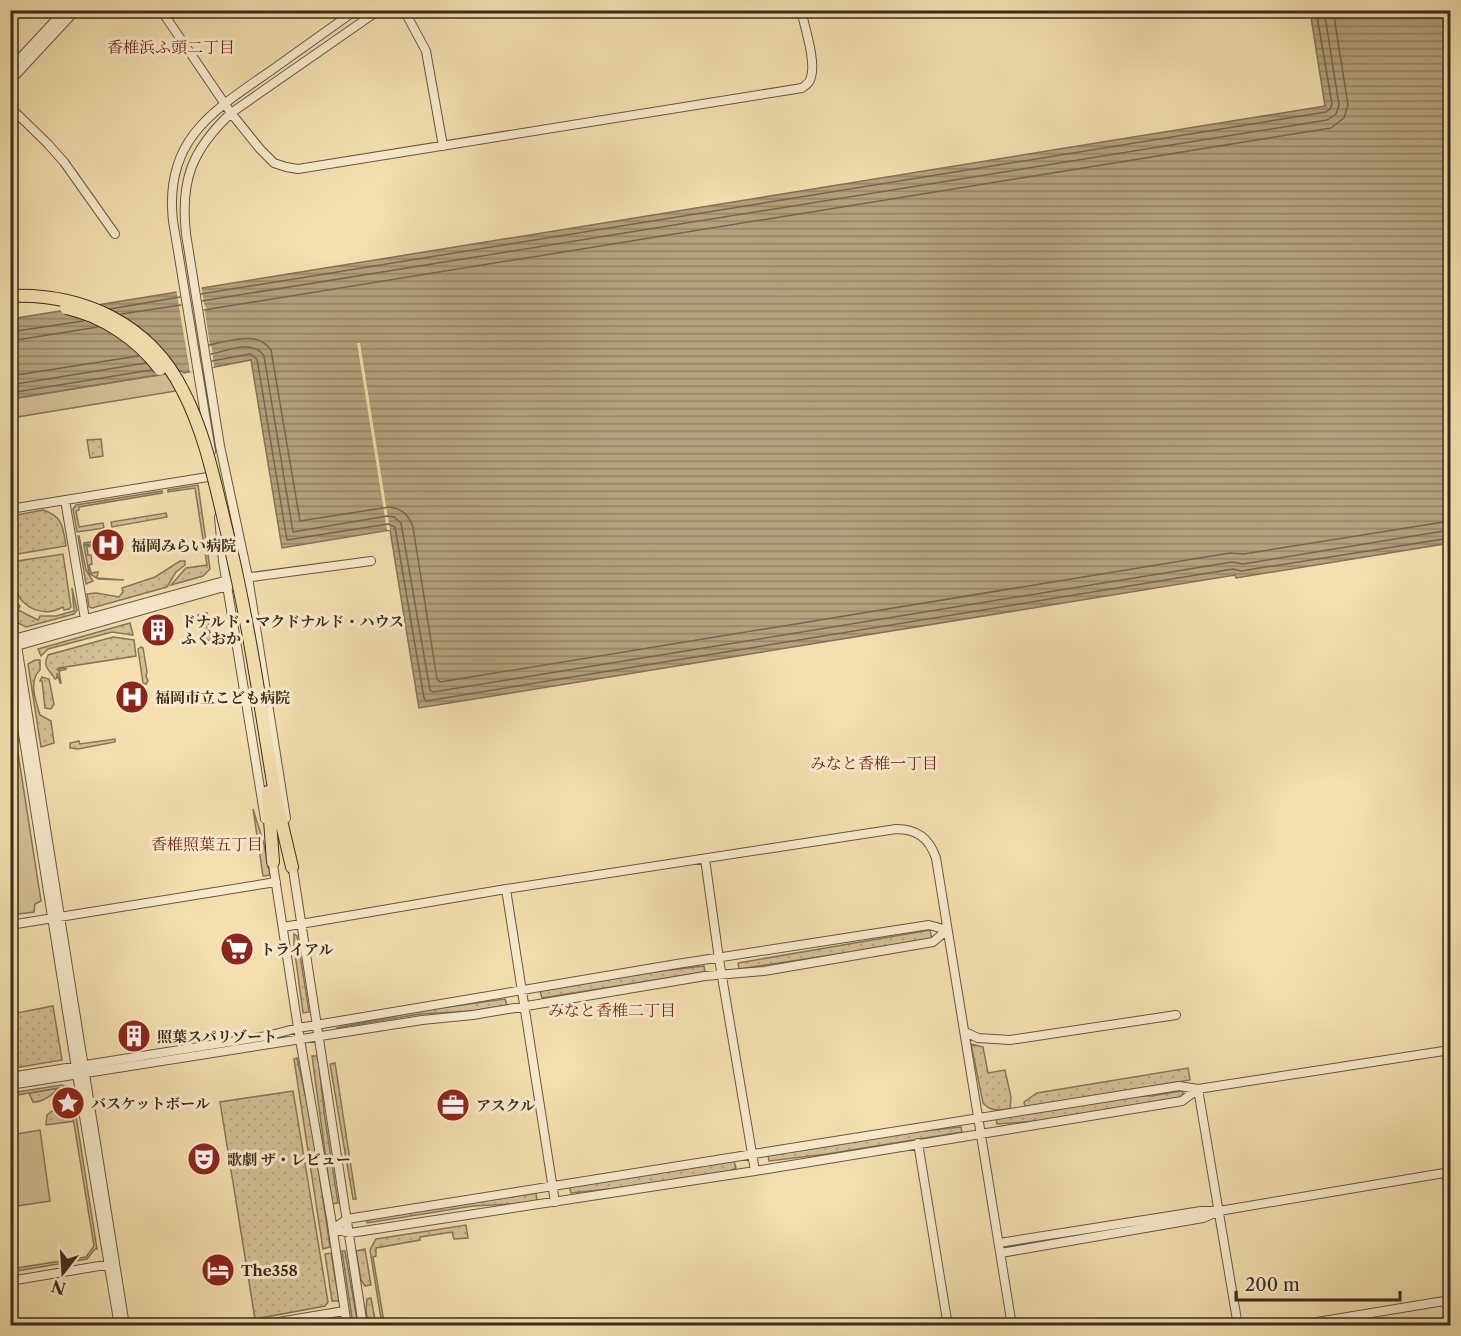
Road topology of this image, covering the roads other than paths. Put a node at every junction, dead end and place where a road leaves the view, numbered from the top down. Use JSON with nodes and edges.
{"nodes":[{"id":1,"x":65,"y":10,"type":"edge"},
{"id":2,"x":76,"y":10,"type":"edge"},
{"id":3,"x":161,"y":10,"type":"edge"},
{"id":4,"x":356,"y":10,"type":"edge"},
{"id":5,"x":379,"y":10,"type":"edge"},
{"id":6,"x":404,"y":10,"type":"edge"},
{"id":7,"x":801,"y":10,"type":"edge"},
{"id":8,"x":10,"y":69,"type":"edge"},
{"id":9,"x":10,"y":81,"type":"edge"},
{"id":10,"x":224,"y":102,"type":"junction"},
{"id":11,"x":10,"y":107,"type":"edge"},
{"id":12,"x":231,"y":113,"type":"junction"},
{"id":13,"x":443,"y":146,"type":"junction"},
{"id":14,"x":115,"y":234,"type":"dead end"},
{"id":15,"x":10,"y":297,"type":"edge"},
{"id":16,"x":10,"y":304,"type":"edge"},
{"id":17,"x":212,"y":430,"type":"junction"},
{"id":18,"x":214,"y":476,"type":"junction"},
{"id":19,"x":65,"y":500,"type":"junction"},
{"id":20,"x":10,"y":509,"type":"edge"},
{"id":21,"x":371,"y":561,"type":"dead end"},
{"id":22,"x":248,"y":577,"type":"junction"},
{"id":23,"x":227,"y":583,"type":"junction"},
{"id":24,"x":85,"y":619,"type":"junction"},
{"id":25,"x":12,"y":643,"type":"edge"},
{"id":26,"x":258,"y":709,"type":"junction"},
{"id":27,"x":272,"y":796,"type":"junction"},
{"id":28,"x":705,"y":859,"type":"junction"},
{"id":29,"x":273,"y":862,"type":"junction"},
{"id":30,"x":292,"y":867,"type":"junction"},
{"id":31,"x":276,"y":882,"type":"junction"},
{"id":32,"x":506,"y":889,"type":"junction"},
{"id":33,"x":56,"y":917,"type":"junction"},
{"id":34,"x":302,"y":923,"type":"junction"},
{"id":35,"x":10,"y":925,"type":"edge"},
{"id":36,"x":283,"y":927,"type":"junction"},
{"id":37,"x":948,"y":930,"type":"junction"},
{"id":38,"x":719,"y":958,"type":"junction"},
{"id":39,"x":722,"y":975,"type":"junction"},
{"id":40,"x":522,"y":990,"type":"junction"},
{"id":41,"x":524,"y":1006,"type":"junction"},
{"id":42,"x":1176,"y":1015,"type":"dead end"},
{"id":43,"x":318,"y":1025,"type":"junction"},
{"id":44,"x":298,"y":1028,"type":"junction"},
{"id":45,"x":965,"y":1032,"type":"junction"},
{"id":46,"x":319,"y":1037,"type":"junction"},
{"id":47,"x":300,"y":1040,"type":"junction"},
{"id":48,"x":1450,"y":1050,"type":"edge"},
{"id":49,"x":80,"y":1071,"type":"junction"},
{"id":50,"x":10,"y":1077,"type":"edge"},
{"id":51,"x":10,"y":1085,"type":"edge"},
{"id":52,"x":1198,"y":1089,"type":"junction"},
{"id":53,"x":978,"y":1117,"type":"junction"},
{"id":54,"x":981,"y":1133,"type":"junction"},
{"id":55,"x":918,"y":1143,"type":"junction"},
{"id":56,"x":751,"y":1154,"type":"junction"},
{"id":57,"x":754,"y":1171,"type":"junction"},
{"id":58,"x":1450,"y":1172,"type":"edge"},
{"id":59,"x":553,"y":1187,"type":"junction"},
{"id":60,"x":555,"y":1202,"type":"junction"},
{"id":61,"x":1219,"y":1211,"type":"junction"},
{"id":62,"x":347,"y":1219,"type":"junction"},
{"id":63,"x":333,"y":1229,"type":"junction"},
{"id":64,"x":350,"y":1233,"type":"junction"},
{"id":65,"x":1000,"y":1248,"type":"junction"},
{"id":66,"x":112,"y":1264,"type":"junction"},
{"id":67,"x":10,"y":1281,"type":"edge"},
{"id":68,"x":1450,"y":1300,"type":"edge"},
{"id":69,"x":344,"y":1311,"type":"junction"},
{"id":70,"x":119,"y":1326,"type":"edge"},
{"id":71,"x":125,"y":1326,"type":"edge"},
{"id":72,"x":254,"y":1326,"type":"edge"},
{"id":73,"x":347,"y":1326,"type":"edge"},
{"id":74,"x":363,"y":1326,"type":"edge"},
{"id":75,"x":948,"y":1326,"type":"edge"},
{"id":76,"x":1012,"y":1326,"type":"edge"},
{"id":77,"x":1238,"y":1326,"type":"edge"},
{"id":78,"x":1293,"y":1326,"type":"edge"}],
"edges":[{"from":1,"to":8,"type":"street"},
{"from":2,"to":9,"type":"street"},
{"from":3,"to":10,"type":"street"},
{"from":4,"to":10,"type":"street"},
{"from":5,"to":12,"type":"street"},
{"from":6,"to":13,"type":"street"},
{"from":7,"to":13,"type":"street"},
{"from":10,"to":12,"type":"street"},
{"from":10,"to":17,"type":"street"},
{"from":11,"to":14,"type":"street"},
{"from":12,"to":13,"type":"street"},
{"from":12,"to":17,"type":"street"},
{"from":15,"to":26,"type":"highway","bridge":true},
{"from":16,"to":26,"type":"highway","bridge":true},
{"from":17,"to":18,"type":"street"},
{"from":17,"to":22,"type":"street"},
{"from":18,"to":19,"type":"street"},
{"from":18,"to":23,"type":"street"},
{"from":19,"to":20,"type":"street"},
{"from":19,"to":24,"type":"street"},
{"from":21,"to":22,"type":"street"},
{"from":22,"to":23,"type":"street"},
{"from":22,"to":30,"type":"street"},
{"from":23,"to":24,"type":"street"},
{"from":23,"to":25,"type":"street"},
{"from":23,"to":29,"type":"street"},
{"from":24,"to":25,"type":"street"},
{"from":25,"to":33,"type":"street"},
{"from":26,"to":27,"type":"highway"},
{"from":27,"to":29,"type":"highway"},
{"from":27,"to":30,"type":"highway"},
{"from":28,"to":32,"type":"street"},
{"from":28,"to":37,"type":"street"},
{"from":28,"to":38,"type":"street"},
{"from":29,"to":31,"type":"street"},
{"from":30,"to":34,"type":"street"},
{"from":31,"to":33,"type":"street"},
{"from":31,"to":36,"type":"street"},
{"from":32,"to":34,"type":"street"},
{"from":32,"to":40,"type":"street"},
{"from":33,"to":35,"type":"street"},
{"from":33,"to":49,"type":"street"},
{"from":34,"to":36,"type":"street"},
{"from":34,"to":43,"type":"street"},
{"from":36,"to":44,"type":"street"},
{"from":37,"to":38,"type":"street"},
{"from":37,"to":39,"type":"street"},
{"from":37,"to":45,"type":"street"},
{"from":38,"to":39,"type":"street"},
{"from":38,"to":40,"type":"street"},
{"from":39,"to":41,"type":"street"},
{"from":39,"to":56,"type":"street"},
{"from":40,"to":41,"type":"street"},
{"from":40,"to":43,"type":"street"},
{"from":41,"to":46,"type":"street"},
{"from":41,"to":59,"type":"street"},
{"from":42,"to":45,"type":"street"},
{"from":43,"to":44,"type":"street"},
{"from":43,"to":46,"type":"street"},
{"from":44,"to":47,"type":"street"},
{"from":44,"to":49,"type":"street"},
{"from":45,"to":53,"type":"street"},
{"from":46,"to":47,"type":"street"},
{"from":46,"to":62,"type":"street"},
{"from":47,"to":49,"type":"street"},
{"from":47,"to":63,"type":"street"},
{"from":48,"to":52,"type":"street"},
{"from":49,"to":50,"type":"street"},
{"from":49,"to":51,"type":"street"},
{"from":49,"to":66,"type":"street"},
{"from":52,"to":53,"type":"street"},
{"from":52,"to":54,"type":"street"},
{"from":52,"to":61,"type":"street"},
{"from":53,"to":54,"type":"street"},
{"from":53,"to":56,"type":"street"},
{"from":54,"to":55,"type":"street"},
{"from":54,"to":65,"type":"street"},
{"from":55,"to":57,"type":"street"},
{"from":55,"to":75,"type":"street"},
{"from":56,"to":57,"type":"street"},
{"from":56,"to":59,"type":"street"},
{"from":57,"to":60,"type":"street"},
{"from":58,"to":61,"type":"street"},
{"from":59,"to":60,"type":"street"},
{"from":59,"to":62,"type":"street"},
{"from":60,"to":64,"type":"street"},
{"from":61,"to":65,"type":"street"},
{"from":61,"to":77,"type":"street"},
{"from":62,"to":63,"type":"street"},
{"from":62,"to":64,"type":"street"},
{"from":63,"to":64,"type":"street"},
{"from":63,"to":69,"type":"street"},
{"from":64,"to":74,"type":"street"},
{"from":65,"to":76,"type":"street"},
{"from":66,"to":67,"type":"street"},
{"from":66,"to":70,"type":"street"},
{"from":66,"to":71,"type":"street"},
{"from":68,"to":78,"type":"street"},
{"from":69,"to":72,"type":"street"},
{"from":69,"to":73,"type":"street"}]}
